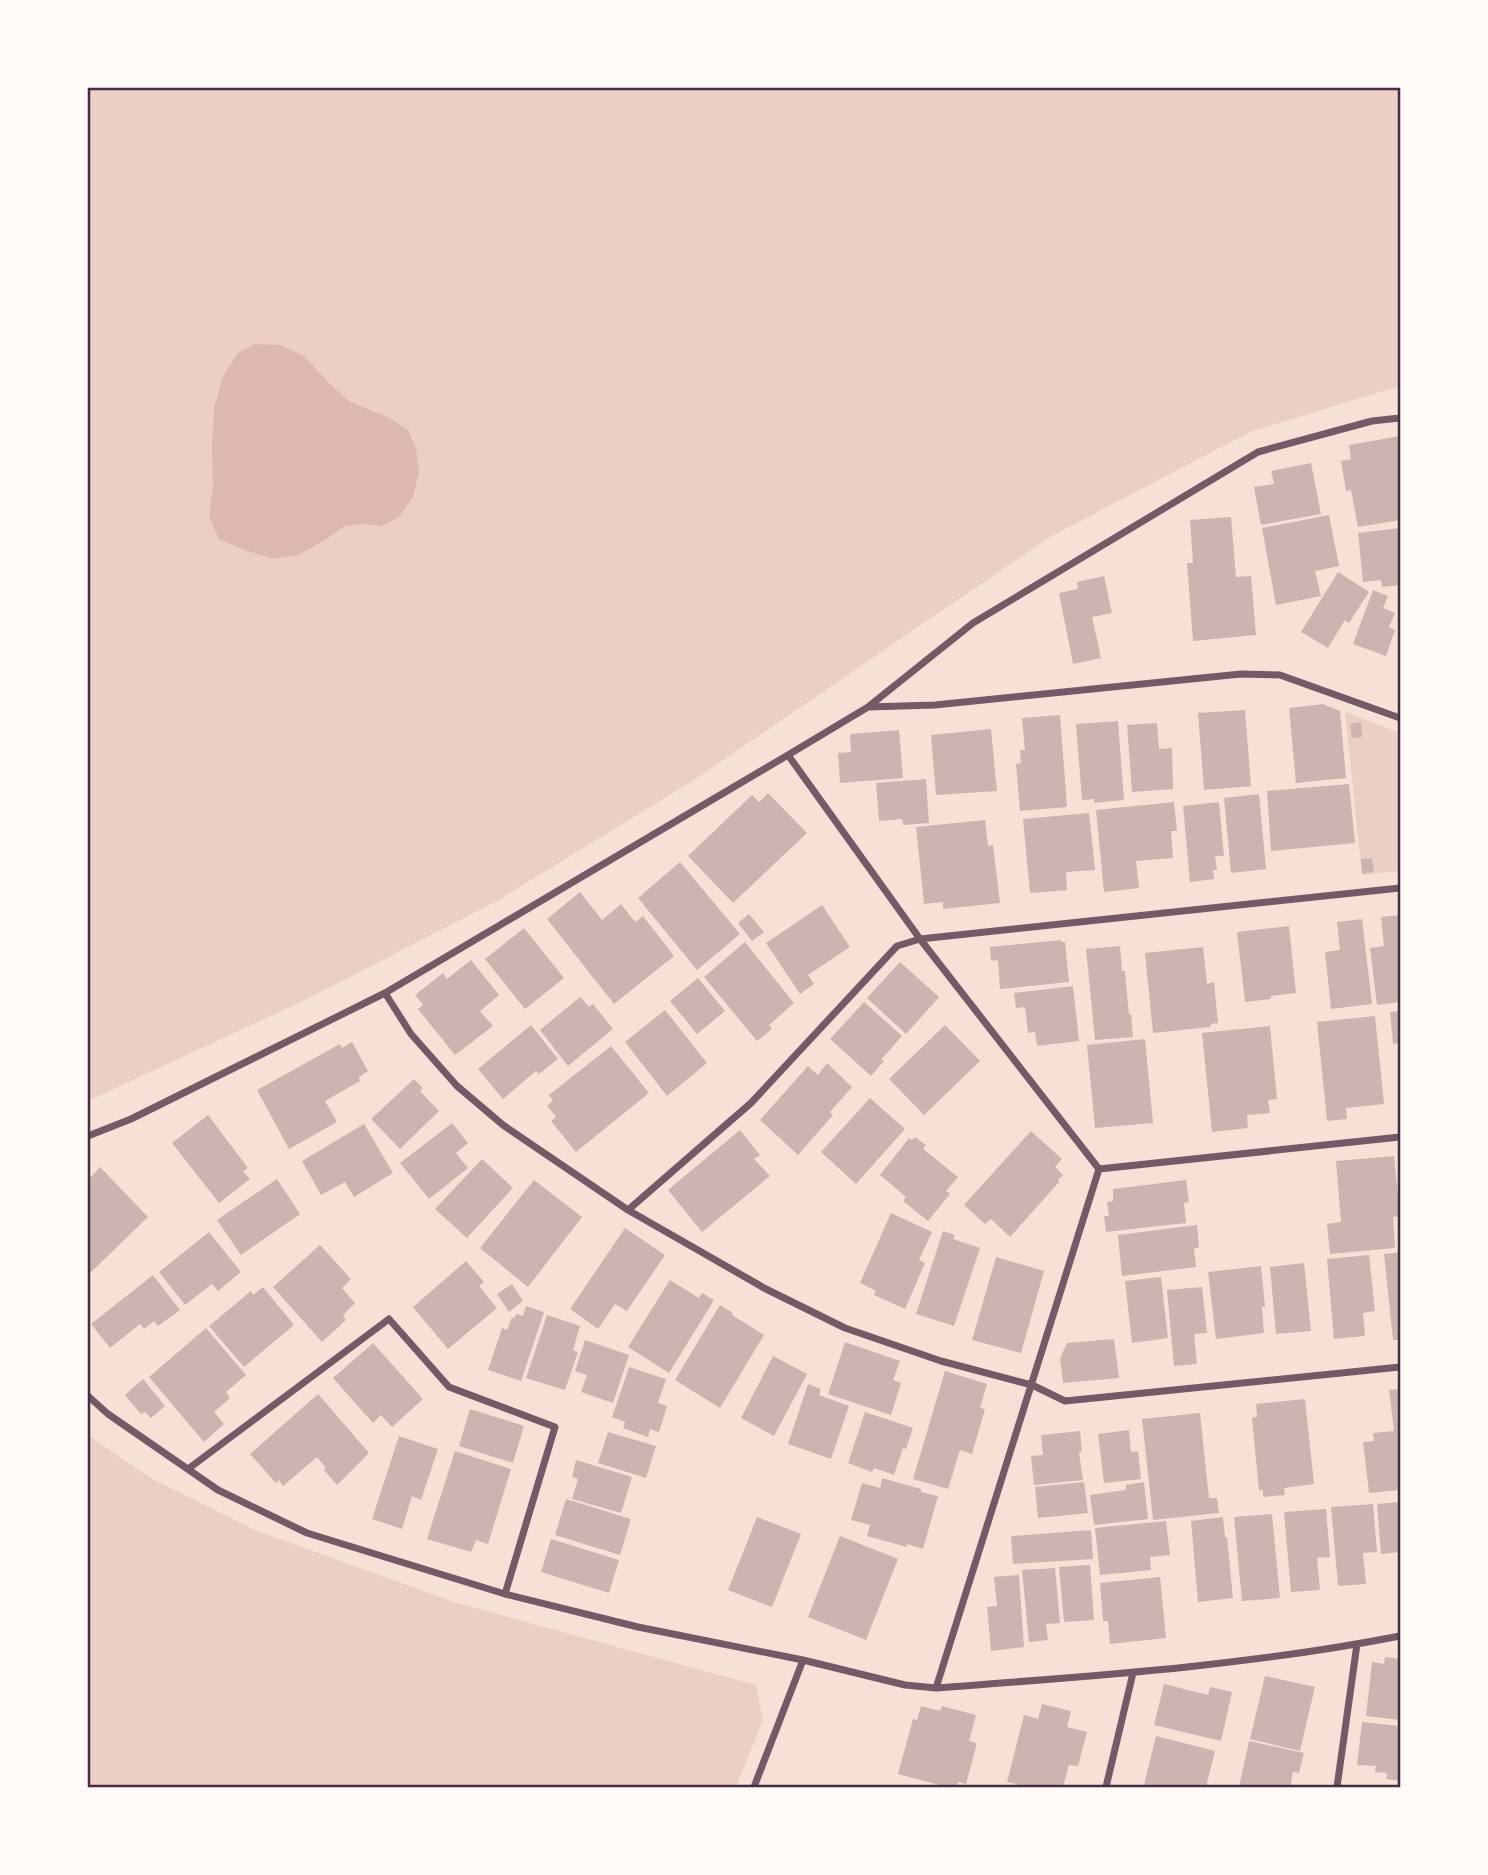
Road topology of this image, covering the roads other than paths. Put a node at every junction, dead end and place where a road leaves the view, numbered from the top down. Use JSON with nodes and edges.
{"nodes":[{"id":1,"x":1401,"y":418,"type":"edge"},
{"id":2,"x":868,"y":707,"type":"junction"},
{"id":3,"x":1401,"y":718,"type":"edge"},
{"id":4,"x":788,"y":755,"type":"junction"},
{"id":5,"x":1401,"y":888,"type":"edge"},
{"id":6,"x":920,"y":939,"type":"junction"},
{"id":7,"x":385,"y":993,"type":"junction"},
{"id":8,"x":88,"y":1136,"type":"edge"},
{"id":9,"x":1401,"y":1137,"type":"edge"},
{"id":10,"x":1099,"y":1169,"type":"junction"},
{"id":11,"x":628,"y":1210,"type":"junction"},
{"id":12,"x":1401,"y":1367,"type":"edge"},
{"id":13,"x":1032,"y":1385,"type":"junction"},
{"id":14,"x":88,"y":1396,"type":"edge"},
{"id":15,"x":188,"y":1469,"type":"junction"},
{"id":16,"x":505,"y":1594,"type":"junction"},
{"id":17,"x":1401,"y":1636,"type":"edge"},
{"id":18,"x":1357,"y":1644,"type":"junction"},
{"id":19,"x":803,"y":1660,"type":"junction"},
{"id":20,"x":1133,"y":1673,"type":"junction"},
{"id":21,"x":936,"y":1688,"type":"junction"},
{"id":22,"x":754,"y":1787,"type":"edge"},
{"id":23,"x":1106,"y":1787,"type":"edge"},
{"id":24,"x":1337,"y":1787,"type":"edge"}],
"edges":[{"from":1,"to":2,"type":"street"},
{"from":2,"to":3,"type":"street"},
{"from":2,"to":4,"type":"street"},
{"from":4,"to":6,"type":"street"},
{"from":4,"to":7,"type":"street"},
{"from":5,"to":6,"type":"street"},
{"from":6,"to":10,"type":"street"},
{"from":6,"to":11,"type":"street"},
{"from":7,"to":8,"type":"street"},
{"from":7,"to":11,"type":"street"},
{"from":9,"to":10,"type":"street"},
{"from":10,"to":13,"type":"street"},
{"from":11,"to":13,"type":"street"},
{"from":12,"to":13,"type":"street"},
{"from":13,"to":21,"type":"street"},
{"from":14,"to":15,"type":"street"},
{"from":15,"to":16,"type":"street"},
{"from":15,"to":16,"type":"street"},
{"from":16,"to":19,"type":"street"},
{"from":17,"to":18,"type":"street"},
{"from":18,"to":20,"type":"street"},
{"from":18,"to":24,"type":"street"},
{"from":19,"to":21,"type":"street"},
{"from":19,"to":22,"type":"street"},
{"from":20,"to":21,"type":"street"},
{"from":20,"to":23,"type":"street"}]}
